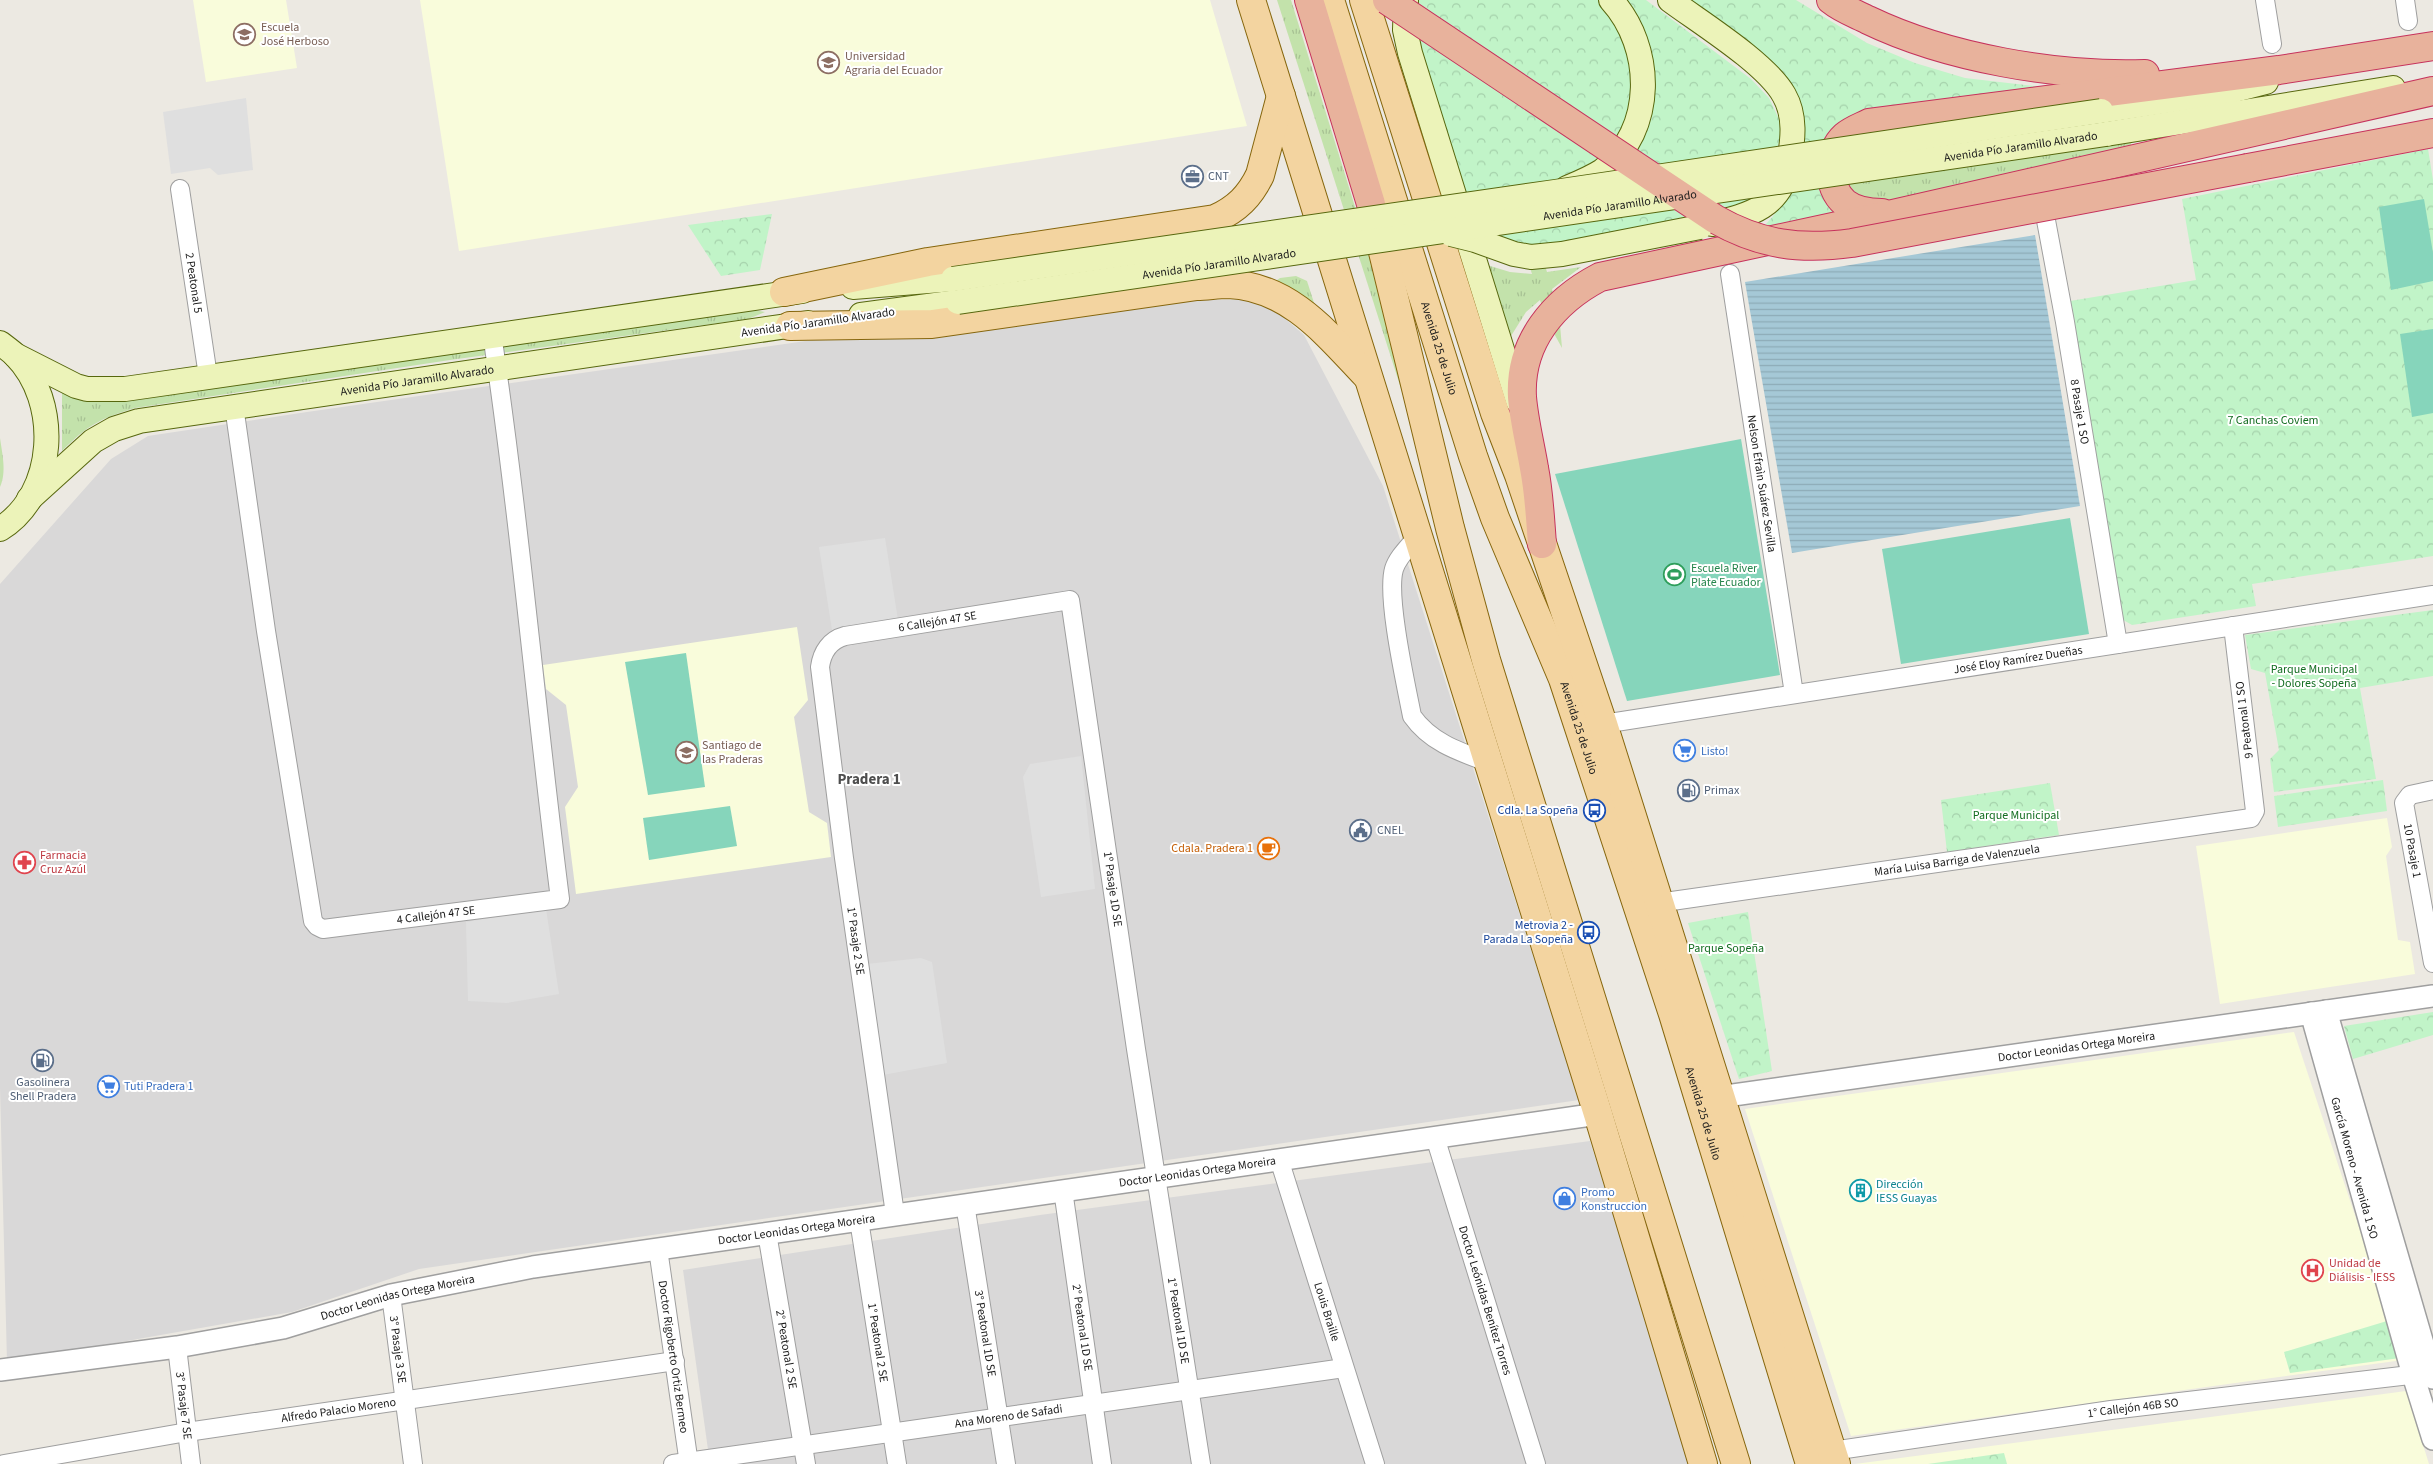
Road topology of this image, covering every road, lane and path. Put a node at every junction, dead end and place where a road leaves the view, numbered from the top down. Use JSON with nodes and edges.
{"nodes":[{"id":1,"x":1251,"y":0,"type":"edge"},
{"id":2,"x":1309,"y":0,"type":"edge"},
{"id":3,"x":1330,"y":0,"type":"edge"},
{"id":4,"x":1364,"y":0,"type":"edge"},
{"id":5,"x":1388,"y":0,"type":"edge"},
{"id":6,"x":1406,"y":0,"type":"edge"},
{"id":7,"x":1611,"y":0,"type":"edge"},
{"id":8,"x":1670,"y":0,"type":"edge"},
{"id":9,"x":2265,"y":0,"type":"edge"},
{"id":10,"x":2405,"y":0,"type":"edge"},
{"id":11,"x":1832,"y":2,"type":"edge"},
{"id":12,"x":2408,"y":22,"type":"dead end"},
{"id":13,"x":2272,"y":44,"type":"dead end"},
{"id":14,"x":2433,"y":46,"type":"edge"},
{"id":15,"x":2390,"y":52,"type":"junction"},
{"id":16,"x":2279,"y":70,"type":"junction"},
{"id":17,"x":2433,"y":82,"type":"edge"},
{"id":18,"x":2433,"y":91,"type":"edge"},
{"id":19,"x":1281,"y":96,"type":"junction"},
{"id":20,"x":2433,"y":133,"type":"edge"},
{"id":21,"x":2039,"y":181,"type":"junction"},
{"id":22,"x":180,"y":189,"type":"dead end"},
{"id":23,"x":1555,"y":192,"type":"junction"},
{"id":24,"x":1370,"y":202,"type":"joint"},
{"id":25,"x":1893,"y":214,"type":"junction"},
{"id":26,"x":1432,"y":233,"type":"junction"},
{"id":27,"x":1730,"y":274,"type":"dead end"},
{"id":28,"x":784,"y":292,"type":"junction"},
{"id":29,"x":790,"y":326,"type":"junction"},
{"id":30,"x":492,"y":334,"type":"junction"},
{"id":31,"x":8,"y":349,"type":"edge"},
{"id":32,"x":497,"y":368,"type":"junction"},
{"id":33,"x":208,"y":376,"type":"junction"},
{"id":34,"x":1370,"y":378,"type":"junction"},
{"id":35,"x":234,"y":406,"type":"junction"},
{"id":36,"x":1526,"y":427,"type":"junction"},
{"id":37,"x":25,"y":505,"type":"junction"},
{"id":38,"x":0,"y":529,"type":"edge"},
{"id":39,"x":1419,"y":534,"type":"junction"},
{"id":40,"x":1542,"y":544,"type":"junction"},
{"id":41,"x":0,"y":547,"type":"edge"},
{"id":42,"x":2433,"y":595,"type":"edge"},
{"id":43,"x":1070,"y":600,"type":"joint"},
{"id":44,"x":2233,"y":626,"type":"junction"},
{"id":45,"x":2118,"y":644,"type":"junction"},
{"id":46,"x":1486,"y":660,"type":"junction"},
{"id":47,"x":820,"y":667,"type":"joint"},
{"id":48,"x":1563,"y":679,"type":"junction"},
{"id":49,"x":1794,"y":694,"type":"junction"},
{"id":50,"x":1603,"y":724,"type":"junction"},
{"id":51,"x":1490,"y":764,"type":"junction"},
{"id":52,"x":2433,"y":790,"type":"edge"},
{"id":53,"x":2255,"y":815,"type":"joint"},
{"id":54,"x":1658,"y":903,"type":"junction"},
{"id":55,"x":2433,"y":963,"type":"edge"},
{"id":56,"x":2433,"y":996,"type":"edge"},
{"id":57,"x":2318,"y":1012,"type":"junction"},
{"id":58,"x":1719,"y":1097,"type":"junction"},
{"id":59,"x":1598,"y":1114,"type":"junction"},
{"id":60,"x":1435,"y":1137,"type":"junction"},
{"id":61,"x":1279,"y":1160,"type":"junction"},
{"id":62,"x":1157,"y":1177,"type":"junction"},
{"id":63,"x":1063,"y":1190,"type":"junction"},
{"id":64,"x":965,"y":1204,"type":"junction"},
{"id":65,"x":896,"y":1214,"type":"junction"},
{"id":66,"x":859,"y":1220,"type":"junction"},
{"id":67,"x":767,"y":1233,"type":"junction"},
{"id":68,"x":658,"y":1249,"type":"junction"},
{"id":69,"x":1671,"y":1249,"type":"junction"},
{"id":70,"x":392,"y":1294,"type":"junction"},
{"id":71,"x":1666,"y":1335,"type":"junction"},
{"id":72,"x":177,"y":1347,"type":"junction"},
{"id":73,"x":675,"y":1361,"type":"junction"},
{"id":74,"x":1344,"y":1368,"type":"junction"},
{"id":75,"x":0,"y":1370,"type":"edge"},
{"id":76,"x":2428,"y":1375,"type":"edge"},
{"id":77,"x":1190,"y":1390,"type":"junction"},
{"id":78,"x":405,"y":1400,"type":"junction"},
{"id":79,"x":1094,"y":1404,"type":"junction"},
{"id":80,"x":999,"y":1417,"type":"junction"},
{"id":81,"x":187,"y":1432,"type":"junction"},
{"id":82,"x":892,"y":1433,"type":"junction"},
{"id":83,"x":2433,"y":1439,"type":"edge"},
{"id":84,"x":803,"y":1445,"type":"junction"},
{"id":85,"x":1826,"y":1460,"type":"edge"},
{"id":86,"x":683,"y":1463,"type":"edge"},
{"id":87,"x":4,"y":1464,"type":"edge"},
{"id":88,"x":191,"y":1464,"type":"edge"},
{"id":89,"x":413,"y":1464,"type":"edge"},
{"id":90,"x":806,"y":1464,"type":"edge"},
{"id":91,"x":897,"y":1464,"type":"edge"},
{"id":92,"x":1006,"y":1464,"type":"edge"},
{"id":93,"x":1102,"y":1464,"type":"edge"},
{"id":94,"x":1201,"y":1464,"type":"edge"},
{"id":95,"x":1375,"y":1464,"type":"edge"},
{"id":96,"x":1536,"y":1464,"type":"edge"},
{"id":97,"x":1703,"y":1464,"type":"edge"},
{"id":98,"x":1736,"y":1464,"type":"edge"}],
"edges":[{"from":1,"to":19,"type":"main road"},
{"from":2,"to":24,"type":"highway"},
{"from":3,"to":48,"type":"main road","name":"Avenida 25 de Julio"},
{"from":4,"to":40,"type":"main road","name":"Avenida 25 de Julio"},
{"from":5,"to":20,"type":"highway","bridge":true},
{"from":6,"to":36,"type":"main road"},
{"from":7,"to":23,"type":"main road","bridge":true},
{"from":8,"to":26,"type":"main road","bridge":true},
{"from":9,"to":13,"type":"street"},
{"from":10,"to":12,"type":"street"},
{"from":11,"to":16,"type":"highway"},
{"from":14,"to":15,"type":"highway"},
{"from":15,"to":16,"type":"highway"},
{"from":15,"to":23,"type":"main road","name":"Avenida Pío Jaramillo Alvarado","bridge":true},
{"from":16,"to":25,"type":"highway"},
{"from":17,"to":26,"type":"main road","name":"Avenida Pío Jaramillo Alvarado","bridge":true},
{"from":18,"to":21,"type":"highway"},
{"from":19,"to":28,"type":"main road"},
{"from":19,"to":34,"type":"main road"},
{"from":21,"to":25,"type":"highway"},
{"from":21,"to":45,"type":"street","name":"8 Pasaje 1 SO"},
{"from":22,"to":33,"type":"street","name":"2 Peatonal 5"},
{"from":23,"to":28,"type":"main road","name":"Avenida Pío Jaramillo Alvarado","bridge":true},
{"from":24,"to":46,"type":"main road"},
{"from":25,"to":36,"type":"highway"},
{"from":26,"to":29,"type":"main road","name":"Avenida Pío Jaramillo Alvarado","bridge":true},
{"from":27,"to":49,"type":"street","name":"Nelson Efraìn Suárez Sevilla"},
{"from":28,"to":30,"type":"main road","name":"Avenida Pío Jaramillo Alvarado"},
{"from":29,"to":32,"type":"main road","name":"Avenida Pío Jaramillo Alvarado"},
{"from":29,"to":34,"type":"main road"},
{"from":30,"to":32,"type":"street"},
{"from":30,"to":33,"type":"main road","name":"Avenida Pío Jaramillo Alvarado"},
{"from":31,"to":33,"type":"main road","name":"Avenida Pío Jaramillo Alvarado"},
{"from":31,"to":37,"type":"main road"},
{"from":32,"to":35,"type":"main road","name":"Avenida Pío Jaramillo Alvarado"},
{"from":32,"to":35,"type":"street","name":"4 Callejón 47 SE"},
{"from":34,"to":39,"type":"main road"},
{"from":35,"to":37,"type":"main road","name":"Avenida Pío Jaramillo Alvarado"},
{"from":36,"to":40,"type":"highway"},
{"from":37,"to":38,"type":"main road","name":"Avenida Pío Jaramillo Alvarado"},
{"from":37,"to":41,"type":"main road"},
{"from":39,"to":46,"type":"main road"},
{"from":39,"to":51,"type":"main road"},
{"from":39,"to":51,"type":"street"},
{"from":40,"to":48,"type":"main road"},
{"from":40,"to":50,"type":"main road","name":"Avenida 25 de Julio"},
{"from":42,"to":44,"type":"street","name":"José Eloy Ramírez Dueñas"},
{"from":43,"to":47,"type":"street","name":"6 Callejón 47 SE"},
{"from":43,"to":62,"type":"street","name":"1º Pasaje 1D SE"},
{"from":44,"to":45,"type":"street","name":"José Eloy Ramírez Dueñas"},
{"from":44,"to":53,"type":"street","name":"9 Peatonal 1 SO"},
{"from":45,"to":49,"type":"street","name":"José Eloy Ramírez Dueñas"},
{"from":46,"to":69,"type":"main road"},
{"from":47,"to":65,"type":"street","name":"1º Pasaje 2 SE"},
{"from":48,"to":85,"type":"main road","name":"Avenida 25 de Julio"},
{"from":49,"to":50,"type":"street","name":"José Eloy Ramírez Dueñas"},
{"from":50,"to":54,"type":"main road","name":"Avenida 25 de Julio"},
{"from":51,"to":59,"type":"main road"},
{"from":52,"to":55,"type":"street","name":"10 Pasaje 1"},
{"from":53,"to":54,"type":"street","name":"María Luisa Barriga de Valenzuela"},
{"from":54,"to":58,"type":"main road","name":"Avenida 25 de Julio"},
{"from":56,"to":57,"type":"street","name":"Doctor Leonidas Ortega Moreira"},
{"from":57,"to":58,"type":"street","name":"Doctor Leonidas Ortega Moreira"},
{"from":57,"to":76,"type":"street","name":"García Moreno - Avenida 1 SO"},
{"from":58,"to":85,"type":"main road","name":"Avenida 25 de Julio"},
{"from":59,"to":60,"type":"street","name":"Doctor Leonidas Ortega Moreira"},
{"from":59,"to":71,"type":"main road"},
{"from":60,"to":61,"type":"street","name":"Doctor Leonidas Ortega Moreira"},
{"from":60,"to":96,"type":"street","name":"Doctor Leónidas Benítez Torres"},
{"from":61,"to":62,"type":"street","name":"Doctor Leonidas Ortega Moreira"},
{"from":61,"to":74,"type":"street","name":"Louis Braille"},
{"from":62,"to":63,"type":"street","name":"Doctor Leonidas Ortega Moreira"},
{"from":62,"to":77,"type":"street","name":"1° Peatonal 1D SE"},
{"from":63,"to":64,"type":"street","name":"Doctor Leonidas Ortega Moreira"},
{"from":63,"to":79,"type":"street","name":"2° Peatonal 1D SE"},
{"from":64,"to":65,"type":"street","name":"Doctor Leonidas Ortega Moreira"},
{"from":64,"to":80,"type":"street","name":"3° Peatonal 1D SE"},
{"from":65,"to":66,"type":"street","name":"Doctor Leonidas Ortega Moreira"},
{"from":66,"to":67,"type":"street","name":"Doctor Leonidas Ortega Moreira"},
{"from":66,"to":82,"type":"street","name":"1° Peatonal 2 SE"},
{"from":67,"to":68,"type":"street","name":"Doctor Leonidas Ortega Moreira"},
{"from":67,"to":84,"type":"street","name":"2° Peatonal 2 SE"},
{"from":68,"to":70,"type":"street","name":"Doctor Leonidas Ortega Moreira"},
{"from":68,"to":73,"type":"street","name":"Doctor Rigoberto Ortiz Bermeo"},
{"from":69,"to":71,"type":"main road"},
{"from":69,"to":98,"type":"main road"},
{"from":70,"to":72,"type":"street","name":"Doctor Leonidas Ortega Moreira"},
{"from":70,"to":78,"type":"street","name":"3° Pasaje 3 SE"},
{"from":71,"to":97,"type":"main road"},
{"from":72,"to":75,"type":"street","name":"Doctor Leonidas Ortega Moreira"},
{"from":72,"to":81,"type":"street","name":"3° Pasaje 7 SE"},
{"from":73,"to":78,"type":"street","name":"Alfredo Palacio Moreno"},
{"from":73,"to":86,"type":"street","name":"Doctor Rigoberto Ortiz Bermeo"},
{"from":74,"to":77,"type":"street","name":"Ana Moreno de Safadi"},
{"from":74,"to":95,"type":"street","name":"Louis Braille"},
{"from":76,"to":83,"type":"street","name":"García Moreno - Avenida 1 SO"},
{"from":76,"to":85,"type":"street","name":"1° Callejón 46B SO"},
{"from":77,"to":79,"type":"street","name":"Ana Moreno de Safadi"},
{"from":77,"to":94,"type":"street","name":"1° Peatonal 1D SE"},
{"from":78,"to":81,"type":"street","name":"Alfredo Palacio Moreno"},
{"from":78,"to":89,"type":"street","name":"3° Pasaje 3 SE"},
{"from":79,"to":80,"type":"street","name":"Ana Moreno de Safadi"},
{"from":79,"to":93,"type":"street","name":"2° Peatonal 1D SE"},
{"from":80,"to":82,"type":"street","name":"Ana Moreno de Safadi"},
{"from":80,"to":92,"type":"street","name":"3° Peatonal 1D SE"},
{"from":81,"to":87,"type":"street","name":"Alfredo Palacio Moreno"},
{"from":81,"to":88,"type":"street","name":"3° Pasaje 7 SE"},
{"from":82,"to":84,"type":"street","name":"Ana Moreno de Safadi"},
{"from":82,"to":91,"type":"street","name":"1° Peatonal 2 SE"},
{"from":84,"to":86,"type":"street","name":"Ana Moreno de Safadi"},
{"from":84,"to":90,"type":"street","name":"2° Peatonal 2 SE"}]}
